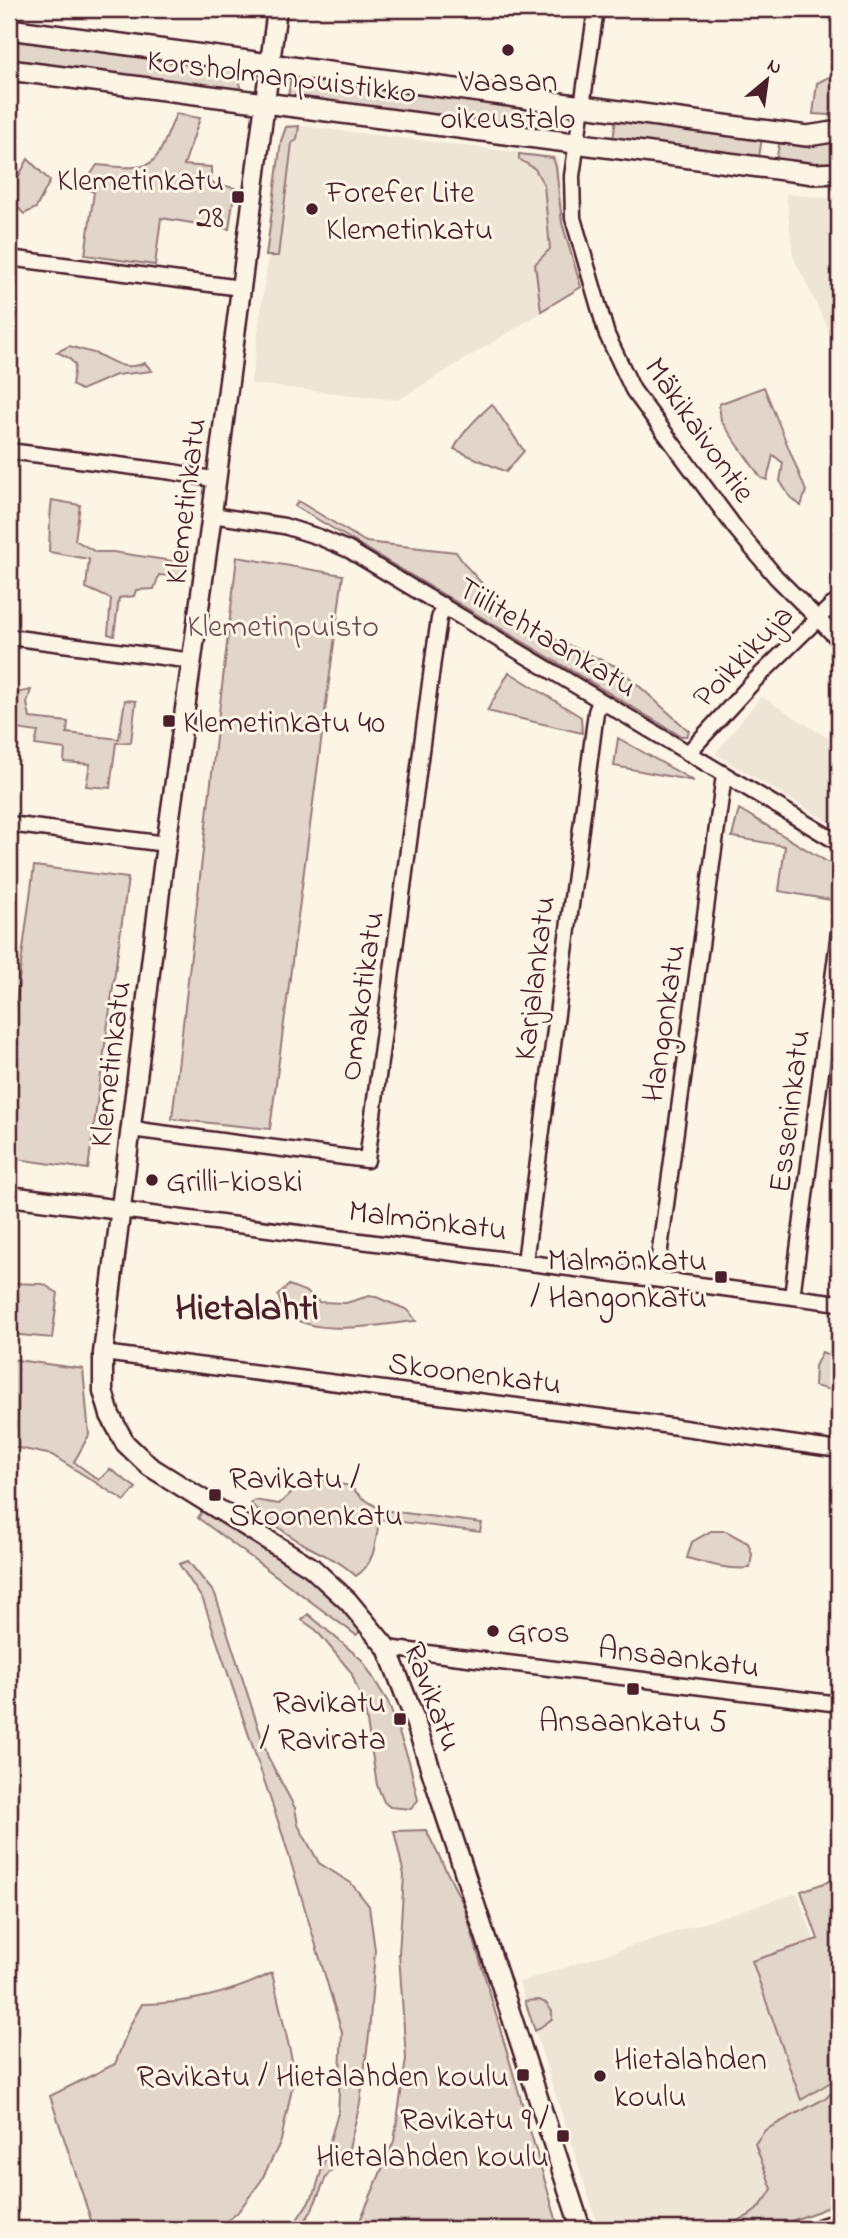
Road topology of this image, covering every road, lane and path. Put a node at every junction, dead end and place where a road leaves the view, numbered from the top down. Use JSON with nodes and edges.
{"nodes":[{"id":1,"x":276,"y":9,"type":"edge"},
{"id":2,"x":596,"y":9,"type":"edge"},
{"id":3,"x":9,"y":29,"type":"edge"},
{"id":4,"x":270,"y":63,"type":"junction"},
{"id":5,"x":9,"y":70,"type":"edge"},
{"id":6,"x":265,"y":103,"type":"junction"},
{"id":7,"x":583,"y":106,"type":"junction"},
{"id":8,"x":839,"y":131,"type":"edge"},
{"id":9,"x":577,"y":143,"type":"junction"},
{"id":10,"x":839,"y":173,"type":"edge"},
{"id":11,"x":9,"y":258,"type":"edge"},
{"id":12,"x":241,"y":288,"type":"junction"},
{"id":13,"x":9,"y":451,"type":"edge"},
{"id":14,"x":216,"y":480,"type":"junction"},
{"id":15,"x":212,"y":515,"type":"junction"},
{"id":16,"x":839,"y":601,"type":"edge"},
{"id":17,"x":443,"y":605,"type":"junction"},
{"id":18,"x":817,"y":619,"type":"junction"},
{"id":19,"x":9,"y":637,"type":"edge"},
{"id":20,"x":839,"y":640,"type":"edge"},
{"id":21,"x":192,"y":661,"type":"junction"},
{"id":22,"x":600,"y":701,"type":"junction"},
{"id":23,"x":688,"y":753,"type":"junction"},
{"id":24,"x":724,"y":775,"type":"junction"},
{"id":25,"x":9,"y":826,"type":"edge"},
{"id":26,"x":839,"y":843,"type":"edge"},
{"id":27,"x":166,"y":844,"type":"junction"},
{"id":28,"x":839,"y":932,"type":"edge"},
{"id":29,"x":131,"y":1129,"type":"junction"},
{"id":30,"x":9,"y":1196,"type":"edge"},
{"id":31,"x":121,"y":1210,"type":"junction"},
{"id":32,"x":525,"y":1262,"type":"junction"},
{"id":33,"x":656,"y":1279,"type":"junction"},
{"id":34,"x":792,"y":1297,"type":"junction"},
{"id":35,"x":839,"y":1303,"type":"edge"},
{"id":36,"x":103,"y":1353,"type":"junction"},
{"id":37,"x":839,"y":1450,"type":"edge"},
{"id":38,"x":387,"y":1648,"type":"junction"},
{"id":39,"x":839,"y":1704,"type":"edge"},
{"id":40,"x":839,"y":2223,"type":"edge"},
{"id":41,"x":581,"y":2229,"type":"edge"},
{"id":42,"x":821,"y":2229,"type":"edge"}],
"edges":[{"from":1,"to":4,"type":"street","name":"Klemetinkatu"},
{"from":2,"to":7,"type":"street","name":"Mäkikaivontie"},
{"from":3,"to":4,"type":"main road","name":"Korsholmanpuistikko"},
{"from":4,"to":6,"type":"street","name":"Klemetinkatu"},
{"from":4,"to":7,"type":"main road","name":"Korsholmanpuistikko"},
{"from":5,"to":6,"type":"main road","name":"Korsholmanpuistikko"},
{"from":6,"to":9,"type":"main road","name":"Korsholmanpuistikko"},
{"from":6,"to":12,"type":"street","name":"Klemetinkatu"},
{"from":7,"to":8,"type":"main road","name":"Korsholmanpuistikko"},
{"from":7,"to":9,"type":"street","name":"Mäkikaivontie"},
{"from":9,"to":10,"type":"main road","name":"Korsholmanpuistikko"},
{"from":9,"to":18,"type":"street","name":"Mäkikaivontie"},
{"from":11,"to":12,"type":"street"},
{"from":12,"to":14,"type":"street","name":"Klemetinkatu"},
{"from":13,"to":14,"type":"street"},
{"from":14,"to":15,"type":"street","name":"Klemetinkatu"},
{"from":15,"to":17,"type":"street","name":"Tiilitehtaankatu"},
{"from":15,"to":21,"type":"street","name":"Klemetinkatu"},
{"from":16,"to":18,"type":"street","name":"Poikkikuja"},
{"from":17,"to":22,"type":"street","name":"Tiilitehtaankatu"},
{"from":17,"to":29,"type":"street","name":"Omakotikatu"},
{"from":18,"to":20,"type":"street","name":"Mäkikaivontie"},
{"from":18,"to":23,"type":"street","name":"Poikkikuja"},
{"from":19,"to":21,"type":"street"},
{"from":21,"to":27,"type":"street","name":"Klemetinkatu"},
{"from":22,"to":23,"type":"street","name":"Tiilitehtaankatu"},
{"from":22,"to":32,"type":"street","name":"Karjalankatu"},
{"from":23,"to":24,"type":"street","name":"Tiilitehtaankatu"},
{"from":24,"to":26,"type":"street","name":"Tiilitehtaankatu"},
{"from":24,"to":33,"type":"street","name":"Hangonkatu"},
{"from":25,"to":27,"type":"street"},
{"from":27,"to":29,"type":"street","name":"Klemetinkatu"},
{"from":28,"to":34,"type":"street","name":"Esseninkatu"},
{"from":29,"to":31,"type":"street","name":"Klemetinkatu"},
{"from":30,"to":31,"type":"street","name":"Malmönkatu"},
{"from":31,"to":32,"type":"street","name":"Malmönkatu"},
{"from":31,"to":36,"type":"street","name":"Ravikatu"},
{"from":32,"to":33,"type":"street","name":"Malmönkatu"},
{"from":33,"to":34,"type":"street","name":"Malmönkatu"},
{"from":34,"to":35,"type":"street","name":"Malmönkatu"},
{"from":36,"to":37,"type":"street","name":"Skoonenkatu"},
{"from":36,"to":38,"type":"street","name":"Ravikatu"},
{"from":38,"to":39,"type":"street","name":"Ansaankatu"},
{"from":38,"to":41,"type":"street","name":"Ravikatu"},
{"from":40,"to":42,"type":"main road"}]}
